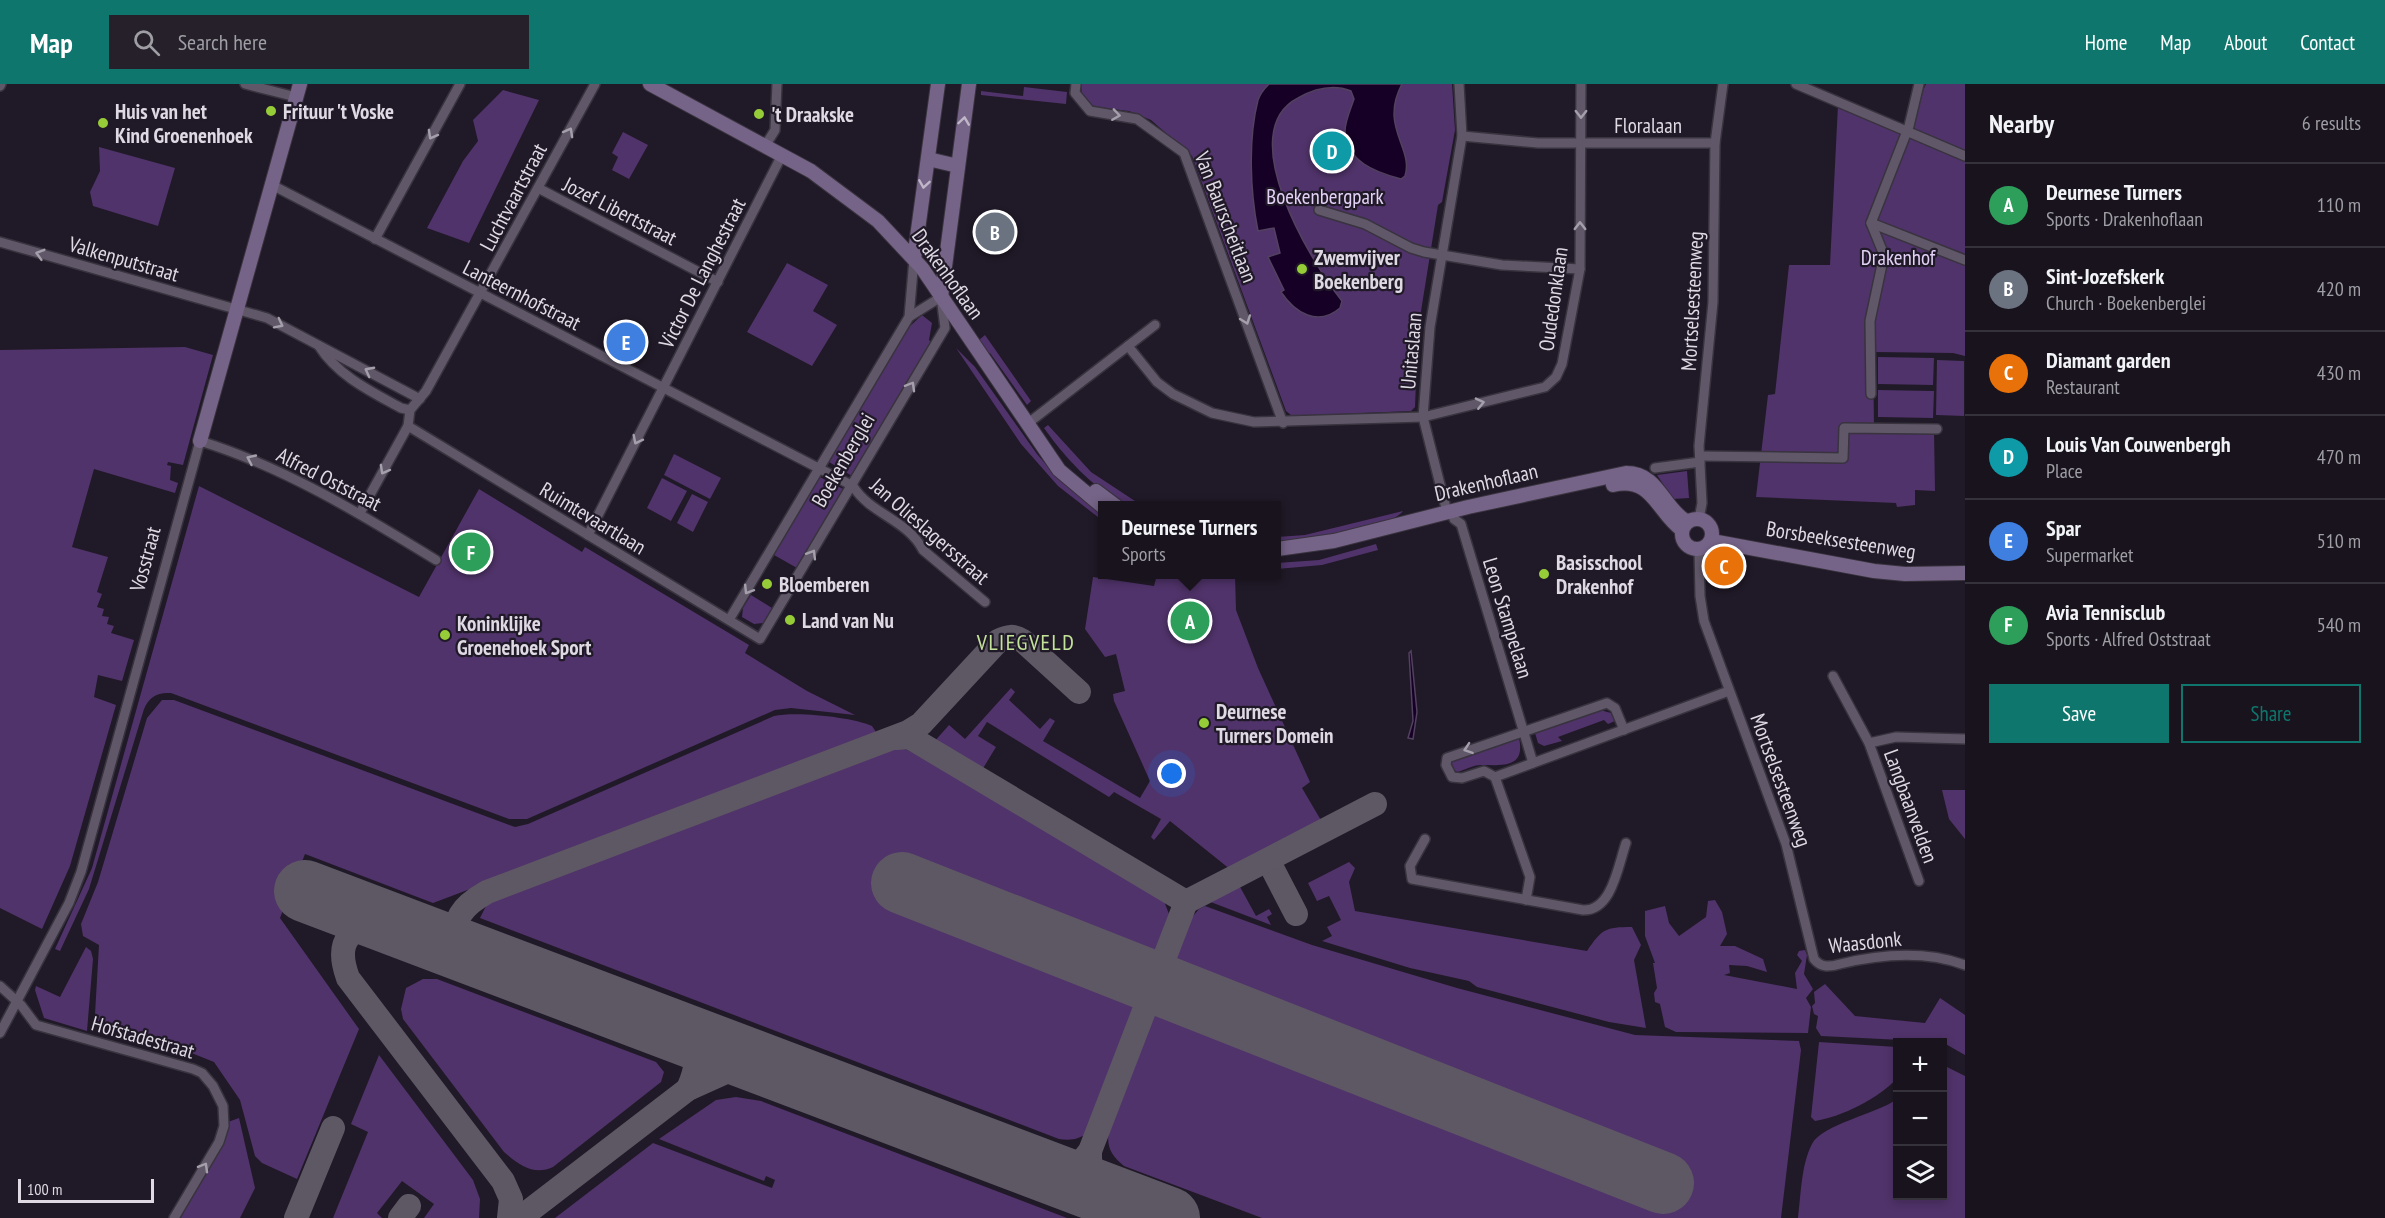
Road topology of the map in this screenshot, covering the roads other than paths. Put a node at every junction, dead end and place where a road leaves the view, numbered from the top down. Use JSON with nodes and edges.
{"nodes":[{"id":1,"x":245,"y":84,"type":"edge"},
{"id":2,"x":460,"y":84,"type":"edge"},
{"id":3,"x":595,"y":84,"type":"edge"},
{"id":4,"x":650,"y":84,"type":"edge"},
{"id":5,"x":777,"y":84,"type":"edge"},
{"id":6,"x":938,"y":84,"type":"edge"},
{"id":7,"x":969,"y":84,"type":"edge"},
{"id":8,"x":1076,"y":84,"type":"edge"},
{"id":9,"x":1459,"y":84,"type":"edge"},
{"id":10,"x":1581,"y":84,"type":"edge"},
{"id":11,"x":1722,"y":84,"type":"edge"},
{"id":12,"x":1796,"y":84,"type":"edge"},
{"id":13,"x":1919,"y":84,"type":"edge"},
{"id":14,"x":298,"y":91,"type":"edge"},
{"id":15,"x":1907,"y":133,"type":"junction"},
{"id":16,"x":1462,"y":136,"type":"junction"},
{"id":17,"x":1715,"y":143,"type":"junction"},
{"id":18,"x":1581,"y":144,"type":"junction"},
{"id":19,"x":765,"y":146,"type":"junction"},
{"id":20,"x":782,"y":155,"type":"junction"},
{"id":21,"x":1965,"y":156,"type":"edge"},
{"id":22,"x":928,"y":159,"type":"junction"},
{"id":23,"x":958,"y":166,"type":"junction"},
{"id":24,"x":272,"y":185,"type":"junction"},
{"id":25,"x":538,"y":188,"type":"junction"},
{"id":26,"x":1319,"y":210,"type":"dead end"},
{"id":27,"x":1872,"y":223,"type":"junction"},
{"id":28,"x":375,"y":239,"type":"junction"},
{"id":29,"x":0,"y":242,"type":"edge"},
{"id":30,"x":1441,"y":255,"type":"junction"},
{"id":31,"x":915,"y":259,"type":"junction"},
{"id":32,"x":1965,"y":260,"type":"edge"},
{"id":33,"x":1580,"y":269,"type":"junction"},
{"id":34,"x":718,"y":282,"type":"junction"},
{"id":35,"x":481,"y":294,"type":"junction"},
{"id":36,"x":941,"y":297,"type":"junction"},
{"id":37,"x":238,"y":310,"type":"junction"},
{"id":38,"x":909,"y":317,"type":"junction"},
{"id":39,"x":1155,"y":325,"type":"dead end"},
{"id":40,"x":318,"y":344,"type":"junction"},
{"id":41,"x":1128,"y":346,"type":"junction"},
{"id":42,"x":663,"y":388,"type":"junction"},
{"id":43,"x":1870,"y":394,"type":"dead end"},
{"id":44,"x":420,"y":399,"type":"junction"},
{"id":45,"x":410,"y":410,"type":"junction"},
{"id":46,"x":1423,"y":417,"type":"junction"},
{"id":47,"x":1283,"y":423,"type":"junction"},
{"id":48,"x":1027,"y":424,"type":"junction"},
{"id":49,"x":408,"y":426,"type":"junction"},
{"id":50,"x":1937,"y":429,"type":"dead end"},
{"id":51,"x":200,"y":441,"type":"junction"},
{"id":52,"x":1700,"y":459,"type":"junction"},
{"id":53,"x":820,"y":467,"type":"junction"},
{"id":54,"x":1654,"y":468,"type":"dead end"},
{"id":55,"x":853,"y":486,"type":"junction"},
{"id":56,"x":1110,"y":501,"type":"edge"},
{"id":57,"x":1098,"y":503,"type":"edge"},
{"id":58,"x":360,"y":513,"type":"junction"},
{"id":59,"x":1450,"y":516,"type":"junction"},
{"id":60,"x":1689,"y":523,"type":"junction"},
{"id":61,"x":588,"y":535,"type":"junction"},
{"id":62,"x":1712,"y":541,"type":"junction"},
{"id":63,"x":1281,"y":548,"type":"edge"},
{"id":64,"x":1699,"y":551,"type":"junction"},
{"id":65,"x":1281,"y":558,"type":"edge"},
{"id":66,"x":436,"y":560,"type":"dead end"},
{"id":67,"x":1965,"y":573,"type":"edge"},
{"id":68,"x":985,"y":602,"type":"dead end"},
{"id":69,"x":729,"y":620,"type":"junction"},
{"id":70,"x":760,"y":639,"type":"joint"},
{"id":71,"x":1833,"y":676,"type":"dead end"},
{"id":72,"x":1729,"y":691,"type":"junction"},
{"id":73,"x":1523,"y":729,"type":"junction"},
{"id":74,"x":1623,"y":730,"type":"junction"},
{"id":75,"x":1965,"y":739,"type":"edge"},
{"id":76,"x":1869,"y":743,"type":"junction"},
{"id":77,"x":1533,"y":763,"type":"junction"},
{"id":78,"x":1495,"y":777,"type":"junction"},
{"id":79,"x":1425,"y":839,"type":"dead end"},
{"id":80,"x":1626,"y":843,"type":"dead end"},
{"id":81,"x":1919,"y":881,"type":"dead end"},
{"id":82,"x":1526,"y":900,"type":"junction"},
{"id":83,"x":1812,"y":952,"type":"joint"},
{"id":84,"x":1965,"y":965,"type":"edge"},
{"id":85,"x":0,"y":986,"type":"edge"},
{"id":86,"x":17,"y":1000,"type":"junction"},
{"id":87,"x":0,"y":1033,"type":"edge"},
{"id":88,"x":174,"y":1218,"type":"edge"}],
"edges":[{"from":1,"to":14,"type":"street"},
{"from":2,"to":28,"type":"street","one_way":true},
{"from":25,"to":3,"type":"street","name":"Luchtvaartstraat","one_way":true},
{"from":4,"to":19,"type":"street","name":"Drakenhoflaan"},
{"from":5,"to":19,"type":"street"},
{"from":6,"to":22,"type":"street","name":"Boekenberglei"},
{"from":23,"to":7,"type":"street","name":"Boekenberglei","one_way":true},
{"from":8,"to":47,"type":"street","name":"Van Baurscheitlaan","one_way":true},
{"from":9,"to":16,"type":"street","name":"Unitaslaan"},
{"from":10,"to":18,"type":"street","name":"Oudedonklaan","one_way":true},
{"from":11,"to":17,"type":"street","name":"Mortselsesteenweg"},
{"from":12,"to":15,"type":"street"},
{"from":13,"to":15,"type":"street"},
{"from":14,"to":24,"type":"street","name":"Vosstraat"},
{"from":15,"to":21,"type":"street"},
{"from":15,"to":27,"type":"street"},
{"from":16,"to":18,"type":"street","name":"Floralaan"},
{"from":16,"to":30,"type":"street","name":"Unitaslaan"},
{"from":17,"to":18,"type":"street","name":"Floralaan"},
{"from":17,"to":52,"type":"street","name":"Mortselsesteenweg"},
{"from":33,"to":18,"type":"street","name":"Oudedonklaan","one_way":true},
{"from":19,"to":20,"type":"street","name":"Drakenhoflaan"},
{"from":20,"to":31,"type":"street","name":"Drakenhoflaan"},
{"from":20,"to":34,"type":"street","name":"Victor De Langhestraat"},
{"from":22,"to":23,"type":"street"},
{"from":22,"to":31,"type":"street","name":"Boekenberglei","one_way":true},
{"from":23,"to":36,"type":"street","name":"Boekenberglei"},
{"from":24,"to":28,"type":"street","name":"Lanteernhofstraat"},
{"from":24,"to":37,"type":"street","name":"Vosstraat"},
{"from":25,"to":34,"type":"street","name":"Jozef Libertstraat"},
{"from":25,"to":35,"type":"street","name":"Luchtvaartstraat"},
{"from":26,"to":30,"type":"street"},
{"from":27,"to":32,"type":"street"},
{"from":27,"to":43,"type":"street"},
{"from":28,"to":35,"type":"street","name":"Lanteernhofstraat"},
{"from":37,"to":29,"type":"street","name":"Valkenputstraat","one_way":true},
{"from":30,"to":33,"type":"street"},
{"from":30,"to":46,"type":"street","name":"Unitaslaan"},
{"from":31,"to":36,"type":"street","name":"Drakenhoflaan"},
{"from":31,"to":38,"type":"street","name":"Boekenberglei"},
{"from":46,"to":33,"type":"street","name":"Oudedonklaan","one_way":true},
{"from":34,"to":42,"type":"street","name":"Victor De Langhestraat"},
{"from":35,"to":42,"type":"street","name":"Lanteernhofstraat"},
{"from":35,"to":44,"type":"street","name":"Luchtvaartstraat"},
{"from":36,"to":38,"type":"street","name":"Boekenberglei"},
{"from":36,"to":48,"type":"street","name":"Drakenhoflaan"},
{"from":55,"to":36,"type":"street","name":"Boekenberglei","one_way":true},
{"from":37,"to":40,"type":"street","name":"Valkenputstraat","one_way":true},
{"from":37,"to":51,"type":"street","name":"Vosstraat"},
{"from":38,"to":53,"type":"street","name":"Boekenberglei"},
{"from":39,"to":41,"type":"street"},
{"from":44,"to":40,"type":"street","name":"Valkenputstraat","one_way":true},
{"from":40,"to":45,"type":"street"},
{"from":41,"to":47,"type":"street","name":"Oudedonklaan"},
{"from":41,"to":48,"type":"street"},
{"from":42,"to":53,"type":"street","name":"Lanteernhofstraat"},
{"from":42,"to":61,"type":"street","name":"Victor De Langhestraat","one_way":true},
{"from":44,"to":45,"type":"street","name":"Luchtvaartstraat"},
{"from":45,"to":49,"type":"street"},
{"from":46,"to":47,"type":"street","name":"Oudedonklaan"},
{"from":46,"to":59,"type":"street","name":"Unitaslaan"},
{"from":48,"to":56,"type":"street","name":"Drakenhoflaan"},
{"from":48,"to":57,"type":"street","name":"Drakenhoflaan"},
{"from":49,"to":58,"type":"street","one_way":true},
{"from":49,"to":61,"type":"street","name":"Ruimtevaartlaan"},
{"from":50,"to":52,"type":"street"},
{"from":58,"to":51,"type":"street","name":"Alfred Oststraat","one_way":true},
{"from":51,"to":86,"type":"street","name":"Vosstraat"},
{"from":52,"to":54,"type":"street"},
{"from":52,"to":60,"type":"street","name":"Mortselsesteenweg"},
{"from":53,"to":55,"type":"street","name":"Jan Olieslagersstraat"},
{"from":53,"to":69,"type":"street","name":"Boekenberglei","one_way":true},
{"from":55,"to":68,"type":"street","name":"Jan Olieslagersstraat"},
{"from":70,"to":55,"type":"street","name":"Boekenberglei","one_way":true},
{"from":58,"to":66,"type":"street","name":"Alfred Oststraat"},
{"from":59,"to":60,"type":"street","name":"Drakenhoflaan"},
{"from":59,"to":63,"type":"street","name":"Drakenhoflaan"},
{"from":59,"to":65,"type":"street","name":"Drakenhoflaan"},
{"from":59,"to":73,"type":"street","name":"Leon Stampelaan"},
{"from":60,"to":62,"type":"street"},
{"from":60,"to":64,"type":"street"},
{"from":61,"to":69,"type":"street","name":"Ruimtevaartlaan"},
{"from":62,"to":64,"type":"street"},
{"from":62,"to":67,"type":"street","name":"Borsbeeksesteenweg"},
{"from":64,"to":72,"type":"street","name":"Mortselsesteenweg"},
{"from":69,"to":70,"type":"street","name":"Ruimtevaartlaan"},
{"from":71,"to":76,"type":"street","name":"Langbaanvelden"},
{"from":72,"to":74,"type":"street"},
{"from":72,"to":83,"type":"street","name":"Mortselsesteenweg"},
{"from":73,"to":74,"type":"street"},
{"from":73,"to":77,"type":"street","name":"Leon Stampelaan"},
{"from":73,"to":78,"type":"street","one_way":true},
{"from":74,"to":77,"type":"street"},
{"from":75,"to":76,"type":"street","name":"Langbaanvelden"},
{"from":76,"to":81,"type":"street","name":"Langbaanvelden"},
{"from":77,"to":78,"type":"street"},
{"from":78,"to":82,"type":"street"},
{"from":79,"to":82,"type":"street"},
{"from":80,"to":82,"type":"street"},
{"from":83,"to":84,"type":"street","name":"Waasdonk"},
{"from":85,"to":86,"type":"street","name":"Hofstadestraat"},
{"from":86,"to":87,"type":"street","name":"Vosstraat"},
{"from":88,"to":86,"type":"street","name":"Hofstadestraat","one_way":true}]}
